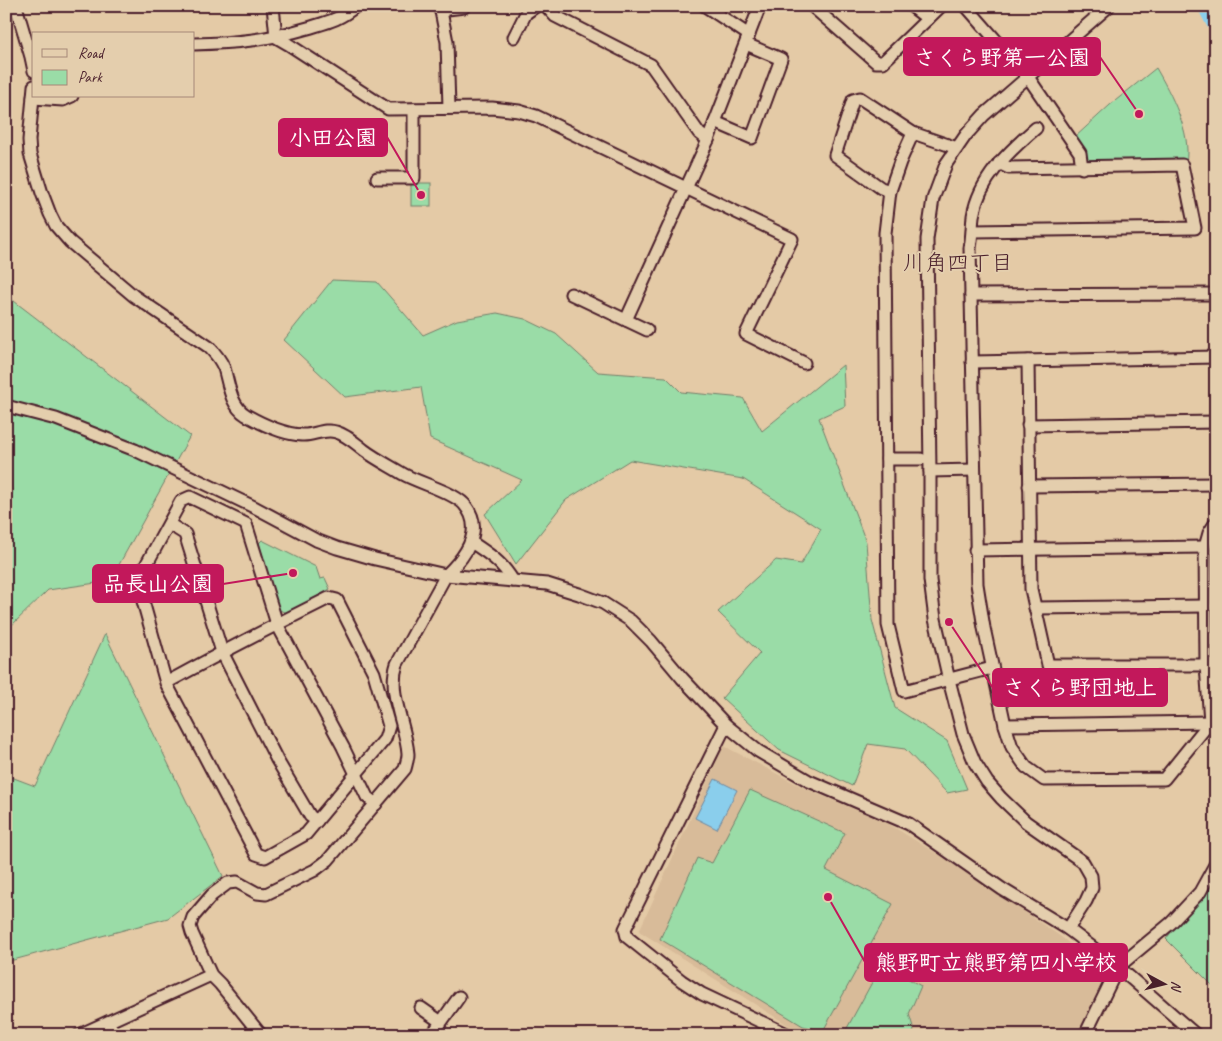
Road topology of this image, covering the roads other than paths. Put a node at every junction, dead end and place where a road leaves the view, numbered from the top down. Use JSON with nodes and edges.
{"nodes":[{"id":1,"x":16,"y":6,"type":"edge"},
{"id":2,"x":273,"y":6,"type":"edge"},
{"id":3,"x":356,"y":6,"type":"edge"},
{"id":4,"x":536,"y":6,"type":"edge"},
{"id":5,"x":546,"y":6,"type":"edge"},
{"id":6,"x":705,"y":6,"type":"edge"},
{"id":7,"x":760,"y":6,"type":"edge"},
{"id":8,"x":812,"y":6,"type":"edge"},
{"id":9,"x":911,"y":6,"type":"edge"},
{"id":10,"x":941,"y":6,"type":"edge"},
{"id":11,"x":966,"y":6,"type":"edge"},
{"id":12,"x":1109,"y":6,"type":"edge"},
{"id":13,"x":464,"y":7,"type":"edge"},
{"id":14,"x":440,"y":8,"type":"edge"},
{"id":15,"x":928,"y":19,"type":"junction"},
{"id":16,"x":514,"y":36,"type":"dead end"},
{"id":17,"x":276,"y":37,"type":"junction"},
{"id":18,"x":747,"y":39,"type":"junction"},
{"id":19,"x":195,"y":44,"type":"edge"},
{"id":20,"x":32,"y":62,"type":"edge"},
{"id":21,"x":1028,"y":77,"type":"junction"},
{"id":22,"x":32,"y":98,"type":"edge"},
{"id":23,"x":56,"y":98,"type":"edge"},
{"id":24,"x":68,"y":98,"type":"edge"},
{"id":25,"x":449,"y":108,"type":"junction"},
{"id":26,"x":414,"y":109,"type":"junction"},
{"id":27,"x":715,"y":122,"type":"junction"},
{"id":28,"x":1036,"y":128,"type":"dead end"},
{"id":29,"x":913,"y":133,"type":"junction"},
{"id":30,"x":708,"y":140,"type":"junction"},
{"id":31,"x":957,"y":148,"type":"junction"},
{"id":32,"x":1000,"y":163,"type":"junction"},
{"id":33,"x":1082,"y":168,"type":"junction"},
{"id":34,"x":377,"y":178,"type":"dead end"},
{"id":35,"x":686,"y":189,"type":"junction"},
{"id":36,"x":890,"y":191,"type":"junction"},
{"id":37,"x":973,"y":232,"type":"junction"},
{"id":38,"x":571,"y":294,"type":"dead end"},
{"id":39,"x":1216,"y":294,"type":"edge"},
{"id":40,"x":971,"y":295,"type":"junction"},
{"id":41,"x":626,"y":320,"type":"junction"},
{"id":42,"x":647,"y":330,"type":"dead end"},
{"id":43,"x":1216,"y":358,"type":"edge"},
{"id":44,"x":1028,"y":361,"type":"junction"},
{"id":45,"x":972,"y":362,"type":"junction"},
{"id":46,"x":804,"y":363,"type":"dead end"},
{"id":47,"x":6,"y":406,"type":"edge"},
{"id":48,"x":1216,"y":422,"type":"edge"},
{"id":49,"x":1028,"y":425,"type":"junction"},
{"id":50,"x":887,"y":459,"type":"junction"},
{"id":51,"x":921,"y":459,"type":"dead end"},
{"id":52,"x":974,"y":470,"type":"junction"},
{"id":53,"x":930,"y":471,"type":"junction"},
{"id":54,"x":1216,"y":484,"type":"edge"},
{"id":55,"x":1029,"y":486,"type":"junction"},
{"id":56,"x":1216,"y":522,"type":"edge"},
{"id":57,"x":169,"y":524,"type":"junction"},
{"id":58,"x":471,"y":542,"type":"junction"},
{"id":59,"x":1205,"y":547,"type":"junction"},
{"id":60,"x":1030,"y":549,"type":"junction"},
{"id":61,"x":975,"y":550,"type":"junction"},
{"id":62,"x":446,"y":575,"type":"junction"},
{"id":63,"x":513,"y":581,"type":"junction"},
{"id":64,"x":1206,"y":606,"type":"junction"},
{"id":65,"x":1035,"y":608,"type":"junction"},
{"id":66,"x":277,"y":624,"type":"junction"},
{"id":67,"x":222,"y":652,"type":"junction"},
{"id":68,"x":1206,"y":665,"type":"junction"},
{"id":69,"x":992,"y":668,"type":"junction"},
{"id":70,"x":949,"y":680,"type":"junction"},
{"id":71,"x":166,"y":682,"type":"junction"},
{"id":72,"x":1210,"y":722,"type":"junction"},
{"id":73,"x":726,"y":725,"type":"junction"},
{"id":74,"x":1005,"y":725,"type":"junction"},
{"id":75,"x":355,"y":774,"type":"junction"},
{"id":76,"x":376,"y":804,"type":"junction"},
{"id":77,"x":317,"y":821,"type":"junction"},
{"id":78,"x":1216,"y":863,"type":"edge"},
{"id":79,"x":1068,"y":929,"type":"junction"},
{"id":80,"x":1118,"y":967,"type":"junction"},
{"id":81,"x":210,"y":975,"type":"junction"},
{"id":82,"x":459,"y":997,"type":"dead end"},
{"id":83,"x":422,"y":1008,"type":"dead end"},
{"id":84,"x":108,"y":1022,"type":"junction"},
{"id":85,"x":441,"y":1022,"type":"junction"},
{"id":86,"x":80,"y":1035,"type":"edge"},
{"id":87,"x":115,"y":1035,"type":"edge"},
{"id":88,"x":261,"y":1035,"type":"edge"},
{"id":89,"x":432,"y":1035,"type":"edge"},
{"id":90,"x":789,"y":1035,"type":"edge"},
{"id":91,"x":1085,"y":1035,"type":"edge"},
{"id":92,"x":1196,"y":1035,"type":"edge"}],
"edges":[{"from":1,"to":20,"type":"street"},
{"from":2,"to":17,"type":"street"},
{"from":3,"to":17,"type":"street"},
{"from":4,"to":16,"type":"street"},
{"from":5,"to":30,"type":"street"},
{"from":6,"to":18,"type":"street"},
{"from":7,"to":18,"type":"street"},
{"from":8,"to":15,"type":"street"},
{"from":9,"to":15,"type":"street"},
{"from":10,"to":15,"type":"street"},
{"from":11,"to":21,"type":"street"},
{"from":12,"to":21,"type":"street"},
{"from":13,"to":14,"type":"street"},
{"from":14,"to":25,"type":"street"},
{"from":17,"to":19,"type":"street"},
{"from":17,"to":26,"type":"street"},
{"from":18,"to":27,"type":"street"},
{"from":18,"to":27,"type":"street"},
{"from":21,"to":31,"type":"street"},
{"from":21,"to":33,"type":"street"},
{"from":22,"to":58,"type":"street"},
{"from":23,"to":24,"type":"street"},
{"from":25,"to":26,"type":"street"},
{"from":25,"to":35,"type":"street"},
{"from":26,"to":34,"type":"street"},
{"from":27,"to":30,"type":"street"},
{"from":28,"to":32,"type":"street"},
{"from":29,"to":31,"type":"street"},
{"from":29,"to":36,"type":"street"},
{"from":29,"to":36,"type":"street"},
{"from":30,"to":35,"type":"street"},
{"from":31,"to":53,"type":"street"},
{"from":32,"to":33,"type":"street"},
{"from":32,"to":37,"type":"street"},
{"from":33,"to":37,"type":"street"},
{"from":35,"to":41,"type":"street"},
{"from":35,"to":46,"type":"street"},
{"from":36,"to":50,"type":"street"},
{"from":37,"to":40,"type":"street"},
{"from":38,"to":41,"type":"street"},
{"from":39,"to":40,"type":"street"},
{"from":40,"to":45,"type":"street"},
{"from":41,"to":42,"type":"street"},
{"from":43,"to":44,"type":"street"},
{"from":44,"to":45,"type":"street"},
{"from":44,"to":49,"type":"street"},
{"from":45,"to":52,"type":"street"},
{"from":47,"to":62,"type":"street"},
{"from":48,"to":49,"type":"street"},
{"from":49,"to":55,"type":"street"},
{"from":50,"to":51,"type":"street"},
{"from":50,"to":70,"type":"street"},
{"from":52,"to":53,"type":"street"},
{"from":52,"to":61,"type":"street"},
{"from":53,"to":70,"type":"street"},
{"from":54,"to":55,"type":"street"},
{"from":55,"to":60,"type":"street"},
{"from":56,"to":59,"type":"street"},
{"from":57,"to":66,"type":"street"},
{"from":57,"to":67,"type":"street"},
{"from":57,"to":71,"type":"street"},
{"from":58,"to":62,"type":"street"},
{"from":58,"to":63,"type":"street"},
{"from":59,"to":60,"type":"street"},
{"from":59,"to":64,"type":"street"},
{"from":60,"to":61,"type":"street"},
{"from":60,"to":65,"type":"street"},
{"from":61,"to":69,"type":"street"},
{"from":62,"to":63,"type":"street"},
{"from":62,"to":76,"type":"street"},
{"from":63,"to":73,"type":"street"},
{"from":64,"to":65,"type":"street"},
{"from":64,"to":68,"type":"street"},
{"from":65,"to":68,"type":"street"},
{"from":66,"to":67,"type":"street"},
{"from":66,"to":75,"type":"street"},
{"from":66,"to":75,"type":"street"},
{"from":67,"to":71,"type":"street"},
{"from":67,"to":77,"type":"street"},
{"from":68,"to":72,"type":"street"},
{"from":69,"to":70,"type":"street"},
{"from":69,"to":74,"type":"street"},
{"from":70,"to":79,"type":"street"},
{"from":71,"to":77,"type":"street"},
{"from":72,"to":74,"type":"street"},
{"from":72,"to":74,"type":"street"},
{"from":73,"to":79,"type":"street"},
{"from":73,"to":90,"type":"street"},
{"from":75,"to":76,"type":"street"},
{"from":75,"to":77,"type":"street"},
{"from":76,"to":81,"type":"street"},
{"from":78,"to":80,"type":"street"},
{"from":79,"to":80,"type":"street"},
{"from":80,"to":91,"type":"street"},
{"from":80,"to":92,"type":"street"},
{"from":81,"to":84,"type":"street"},
{"from":81,"to":88,"type":"street"},
{"from":82,"to":85,"type":"street"},
{"from":83,"to":85,"type":"street"},
{"from":84,"to":86,"type":"street"},
{"from":84,"to":87,"type":"street"},
{"from":85,"to":89,"type":"street"}]}
